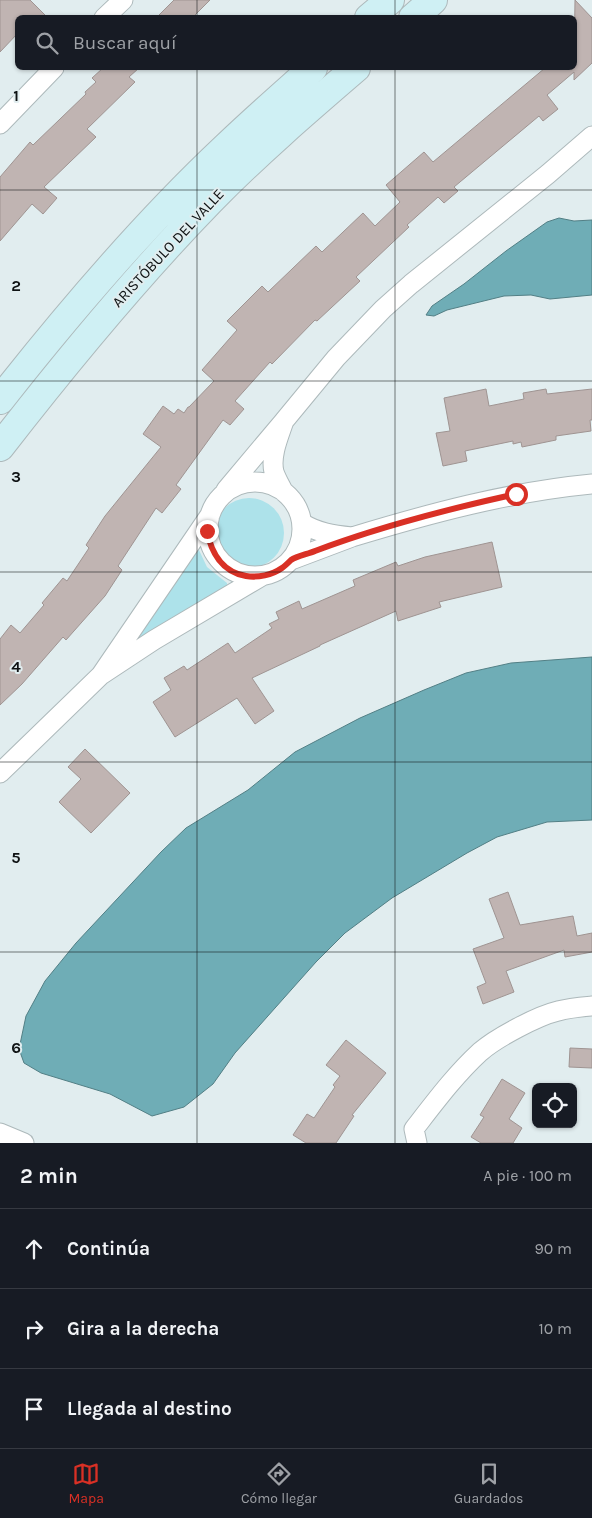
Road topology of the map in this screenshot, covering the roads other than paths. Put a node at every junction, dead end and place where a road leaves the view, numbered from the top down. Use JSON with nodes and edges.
{"nodes":[{"id":1,"x":123,"y":0,"type":"edge"},
{"id":2,"x":390,"y":0,"type":"edge"},
{"id":3,"x":433,"y":0,"type":"edge"},
{"id":4,"x":107,"y":15,"type":"edge"},
{"id":5,"x":372,"y":15,"type":"edge"},
{"id":6,"x":416,"y":15,"type":"edge"},
{"id":7,"x":52,"y":70,"type":"edge"},
{"id":8,"x":311,"y":70,"type":"edge"},
{"id":9,"x":354,"y":70,"type":"edge"},
{"id":10,"x":0,"y":124,"type":"edge"},
{"id":11,"x":592,"y":136,"type":"edge"},
{"id":12,"x":0,"y":400,"type":"edge"},
{"id":13,"x":284,"y":421,"type":"junction"},
{"id":14,"x":0,"y":447,"type":"edge"},
{"id":15,"x":592,"y":484,"type":"edge"},
{"id":16,"x":282,"y":491,"type":"junction"},
{"id":17,"x":221,"y":496,"type":"junction"},
{"id":18,"x":210,"y":515,"type":"junction"},
{"id":19,"x":302,"y":523,"type":"junction"},
{"id":20,"x":352,"y":537,"type":"junction"},
{"id":21,"x":291,"y":560,"type":"junction"},
{"id":22,"x":262,"y":576,"type":"junction"},
{"id":23,"x":101,"y":675,"type":"junction"},
{"id":24,"x":0,"y":773,"type":"edge"},
{"id":25,"x":592,"y":1006,"type":"edge"},
{"id":26,"x":0,"y":1133,"type":"edge"},
{"id":27,"x":412,"y":1138,"type":"edge"},
{"id":28,"x":24,"y":1143,"type":"edge"}],
"edges":[{"from":1,"to":4,"type":"street"},
{"from":2,"to":5,"type":"street"},
{"from":3,"to":6,"type":"street"},
{"from":7,"to":10,"type":"street"},
{"from":8,"to":12,"type":"street","name":"ARISTÓBULO DEL VALLE"},
{"from":9,"to":14,"type":"street","name":"ARISTÓBULO DEL VALLE"},
{"from":11,"to":13,"type":"street"},
{"from":13,"to":16,"type":"street"},
{"from":13,"to":17,"type":"street"},
{"from":15,"to":20,"type":"street"},
{"from":16,"to":17,"type":"street"},
{"from":16,"to":19,"type":"street"},
{"from":17,"to":18,"type":"street"},
{"from":18,"to":22,"type":"street"},
{"from":18,"to":23,"type":"street"},
{"from":19,"to":20,"type":"street"},
{"from":19,"to":21,"type":"street"},
{"from":20,"to":21,"type":"street"},
{"from":21,"to":22,"type":"street"},
{"from":22,"to":23,"type":"street"},
{"from":23,"to":24,"type":"street"},
{"from":25,"to":27,"type":"street"},
{"from":26,"to":28,"type":"street"}]}
